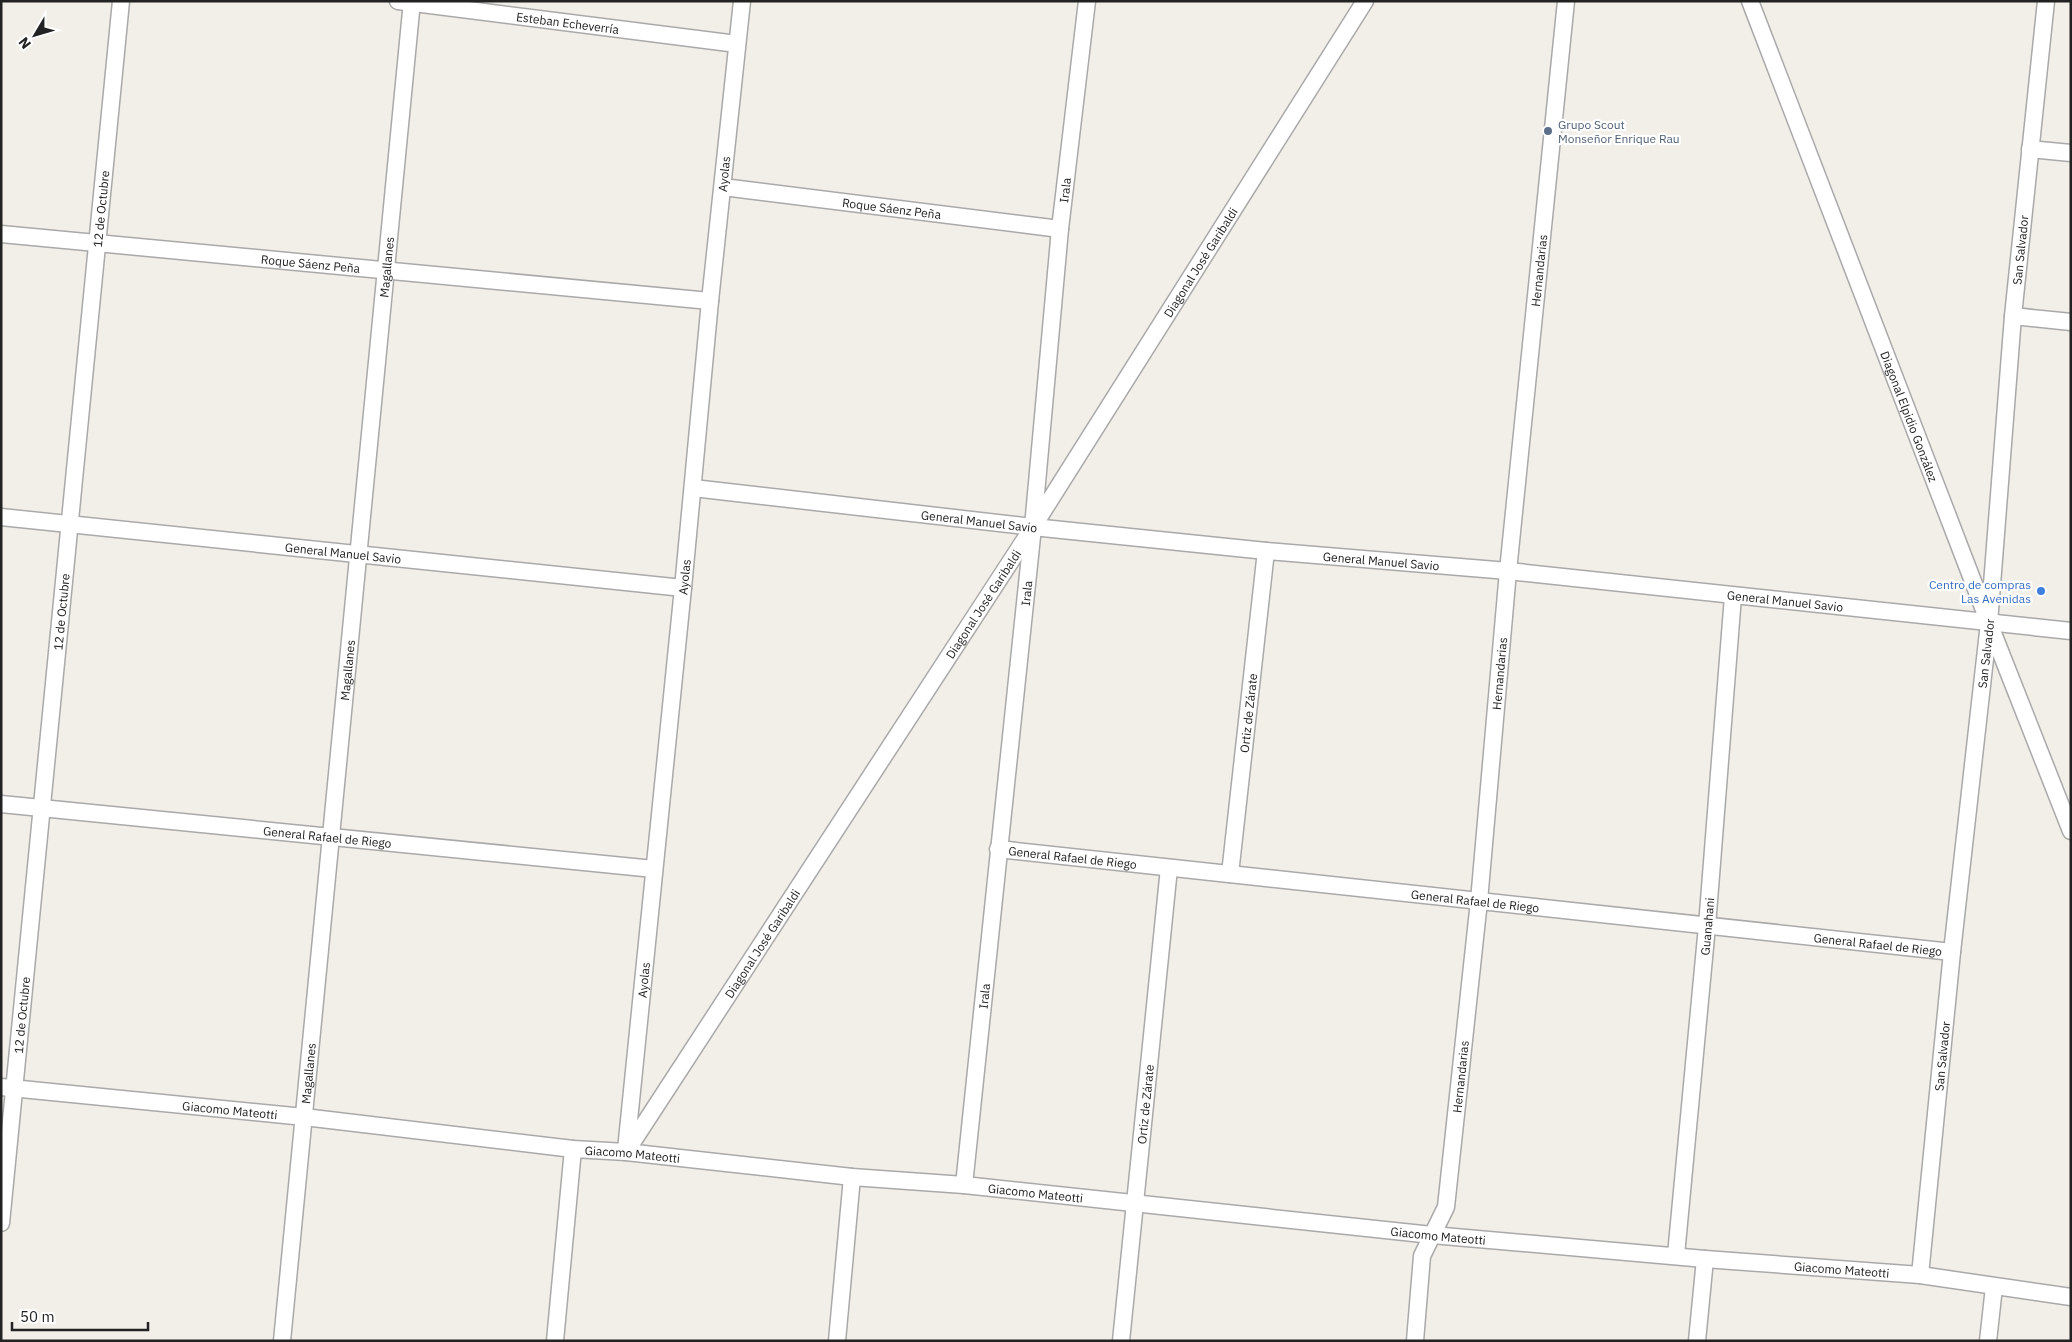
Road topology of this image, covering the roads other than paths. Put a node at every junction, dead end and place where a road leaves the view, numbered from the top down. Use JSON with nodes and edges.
{"nodes":[{"id":1,"x":121,"y":1,"type":"edge"},
{"id":2,"x":742,"y":1,"type":"edge"},
{"id":3,"x":1087,"y":1,"type":"edge"},
{"id":4,"x":1365,"y":1,"type":"edge"},
{"id":5,"x":1566,"y":1,"type":"edge"},
{"id":6,"x":1750,"y":1,"type":"edge"},
{"id":7,"x":2046,"y":1,"type":"edge"},
{"id":8,"x":407,"y":2,"type":"edge"},
{"id":9,"x":738,"y":44,"type":"junction"},
{"id":10,"x":2030,"y":149,"type":"junction"},
{"id":11,"x":2071,"y":153,"type":"edge"},
{"id":12,"x":723,"y":187,"type":"junction"},
{"id":13,"x":1060,"y":229,"type":"junction"},
{"id":14,"x":1,"y":234,"type":"edge"},
{"id":15,"x":98,"y":243,"type":"junction"},
{"id":16,"x":386,"y":270,"type":"junction"},
{"id":17,"x":710,"y":301,"type":"junction"},
{"id":18,"x":2013,"y":316,"type":"junction"},
{"id":19,"x":2071,"y":322,"type":"edge"},
{"id":20,"x":693,"y":488,"type":"junction"},
{"id":21,"x":1,"y":517,"type":"edge"},
{"id":22,"x":70,"y":524,"type":"junction"},
{"id":23,"x":1033,"y":527,"type":"junction"},
{"id":24,"x":1266,"y":551,"type":"junction"},
{"id":25,"x":358,"y":554,"type":"junction"},
{"id":26,"x":1508,"y":571,"type":"junction"},
{"id":27,"x":684,"y":588,"type":"junction"},
{"id":28,"x":1733,"y":596,"type":"junction"},
{"id":29,"x":1989,"y":623,"type":"junction"},
{"id":30,"x":2071,"y":631,"type":"edge"},
{"id":31,"x":1,"y":804,"type":"edge"},
{"id":32,"x":42,"y":808,"type":"junction"},
{"id":33,"x":2071,"y":831,"type":"edge"},
{"id":34,"x":331,"y":837,"type":"junction"},
{"id":35,"x":998,"y":849,"type":"junction"},
{"id":36,"x":1169,"y":868,"type":"junction"},
{"id":37,"x":654,"y":869,"type":"junction"},
{"id":38,"x":1230,"y":874,"type":"junction"},
{"id":39,"x":1479,"y":901,"type":"junction"},
{"id":40,"x":1707,"y":926,"type":"junction"},
{"id":41,"x":1952,"y":952,"type":"junction"},
{"id":42,"x":8,"y":1088,"type":"edge"},
{"id":43,"x":304,"y":1117,"type":"junction"},
{"id":44,"x":573,"y":1149,"type":"junction"},
{"id":45,"x":626,"y":1152,"type":"junction"},
{"id":46,"x":852,"y":1177,"type":"junction"},
{"id":47,"x":964,"y":1186,"type":"junction"},
{"id":48,"x":1135,"y":1204,"type":"junction"},
{"id":49,"x":1,"y":1223,"type":"edge"},
{"id":50,"x":1432,"y":1236,"type":"junction"},
{"id":51,"x":1676,"y":1255,"type":"junction"},
{"id":52,"x":1705,"y":1259,"type":"junction"},
{"id":53,"x":1920,"y":1275,"type":"junction"},
{"id":54,"x":1994,"y":1287,"type":"junction"},
{"id":55,"x":2071,"y":1297,"type":"edge"},
{"id":56,"x":282,"y":1341,"type":"edge"},
{"id":57,"x":555,"y":1341,"type":"edge"},
{"id":58,"x":837,"y":1341,"type":"edge"},
{"id":59,"x":1121,"y":1341,"type":"edge"},
{"id":60,"x":1415,"y":1341,"type":"edge"},
{"id":61,"x":1697,"y":1341,"type":"edge"},
{"id":62,"x":1988,"y":1341,"type":"edge"}],
"edges":[{"from":1,"to":15,"type":"street","name":"12 de Octubre"},
{"from":2,"to":9,"type":"street","name":"Ayolas"},
{"from":3,"to":13,"type":"street","name":"Irala"},
{"from":4,"to":23,"type":"street","name":"Diagonal José Garibaldi"},
{"from":5,"to":26,"type":"street","name":"Hernandarias"},
{"from":6,"to":29,"type":"street","name":"Diagonal Elpidio González"},
{"from":7,"to":10,"type":"street","name":"San Salvador"},
{"from":8,"to":9,"type":"street","name":"Esteban Echeverría"},
{"from":8,"to":16,"type":"street","name":"Magallanes"},
{"from":9,"to":12,"type":"street","name":"Ayolas"},
{"from":10,"to":11,"type":"street"},
{"from":10,"to":18,"type":"street","name":"San Salvador"},
{"from":12,"to":13,"type":"street","name":"Roque Sáenz Peña"},
{"from":12,"to":17,"type":"street","name":"Ayolas"},
{"from":13,"to":23,"type":"street","name":"Irala"},
{"from":14,"to":15,"type":"street","name":"Roque Sáenz Peña"},
{"from":15,"to":16,"type":"street","name":"Roque Sáenz Peña"},
{"from":15,"to":22,"type":"street","name":"12 de Octubre"},
{"from":16,"to":17,"type":"street","name":"Roque Sáenz Peña"},
{"from":16,"to":25,"type":"street","name":"Magallanes"},
{"from":17,"to":20,"type":"street","name":"Ayolas"},
{"from":18,"to":19,"type":"street"},
{"from":18,"to":29,"type":"street","name":"San Salvador"},
{"from":20,"to":23,"type":"street","name":"General Manuel Savio"},
{"from":20,"to":27,"type":"street","name":"Ayolas"},
{"from":21,"to":22,"type":"street","name":"General Manuel Savio"},
{"from":22,"to":25,"type":"street","name":"General Manuel Savio"},
{"from":22,"to":32,"type":"street","name":"12 de Octubre"},
{"from":23,"to":24,"type":"street","name":"General Manuel Savio"},
{"from":23,"to":35,"type":"street","name":"Irala"},
{"from":23,"to":45,"type":"street","name":"Diagonal José Garibaldi"},
{"from":24,"to":26,"type":"street","name":"General Manuel Savio"},
{"from":24,"to":38,"type":"street","name":"Ortiz de Zárate"},
{"from":25,"to":27,"type":"street","name":"General Manuel Savio"},
{"from":25,"to":34,"type":"street","name":"Magallanes"},
{"from":26,"to":28,"type":"street","name":"General Manuel Savio"},
{"from":26,"to":39,"type":"street","name":"Hernandarias"},
{"from":27,"to":37,"type":"street","name":"Ayolas"},
{"from":28,"to":29,"type":"street","name":"General Manuel Savio"},
{"from":28,"to":40,"type":"street","name":"Guanahani"},
{"from":29,"to":30,"type":"street","name":"General Manuel Savio"},
{"from":29,"to":33,"type":"street","name":"Diagonal Elpidio González"},
{"from":29,"to":41,"type":"street","name":"San Salvador"},
{"from":31,"to":32,"type":"street","name":"General Rafael de Riego"},
{"from":32,"to":34,"type":"street","name":"General Rafael de Riego"},
{"from":32,"to":42,"type":"street","name":"12 de Octubre"},
{"from":34,"to":37,"type":"street","name":"General Rafael de Riego"},
{"from":34,"to":43,"type":"street","name":"Magallanes"},
{"from":35,"to":36,"type":"street","name":"General Rafael de Riego"},
{"from":35,"to":47,"type":"street","name":"Irala"},
{"from":36,"to":38,"type":"street","name":"General Rafael de Riego"},
{"from":36,"to":48,"type":"street","name":"Ortiz de Zárate"},
{"from":37,"to":45,"type":"street","name":"Ayolas"},
{"from":38,"to":39,"type":"street","name":"General Rafael de Riego"},
{"from":39,"to":40,"type":"street","name":"General Rafael de Riego"},
{"from":39,"to":50,"type":"street","name":"Hernandarias"},
{"from":40,"to":41,"type":"street","name":"General Rafael de Riego"},
{"from":40,"to":51,"type":"street","name":"Guanahani"},
{"from":41,"to":53,"type":"street","name":"San Salvador"},
{"from":42,"to":43,"type":"street","name":"Giacomo Mateotti"},
{"from":42,"to":49,"type":"street","name":"12 de Octubre"},
{"from":43,"to":44,"type":"street","name":"Giacomo Mateotti"},
{"from":43,"to":56,"type":"street","name":"Magallanes"},
{"from":44,"to":45,"type":"street","name":"Giacomo Mateotti"},
{"from":44,"to":57,"type":"street"},
{"from":45,"to":46,"type":"street","name":"Giacomo Mateotti"},
{"from":46,"to":47,"type":"street","name":"Giacomo Mateotti"},
{"from":46,"to":58,"type":"street"},
{"from":47,"to":48,"type":"street","name":"Giacomo Mateotti"},
{"from":48,"to":50,"type":"street","name":"Giacomo Mateotti"},
{"from":48,"to":59,"type":"street","name":"Ortiz de Zárate"},
{"from":50,"to":51,"type":"street","name":"Giacomo Mateotti"},
{"from":50,"to":60,"type":"street","name":"Hernandarias"},
{"from":51,"to":52,"type":"street","name":"Giacomo Mateotti"},
{"from":52,"to":53,"type":"street","name":"Giacomo Mateotti"},
{"from":52,"to":61,"type":"street"},
{"from":53,"to":54,"type":"street","name":"Giacomo Mateotti"},
{"from":54,"to":55,"type":"street","name":"Giacomo Mateotti"},
{"from":54,"to":62,"type":"street"}]}
